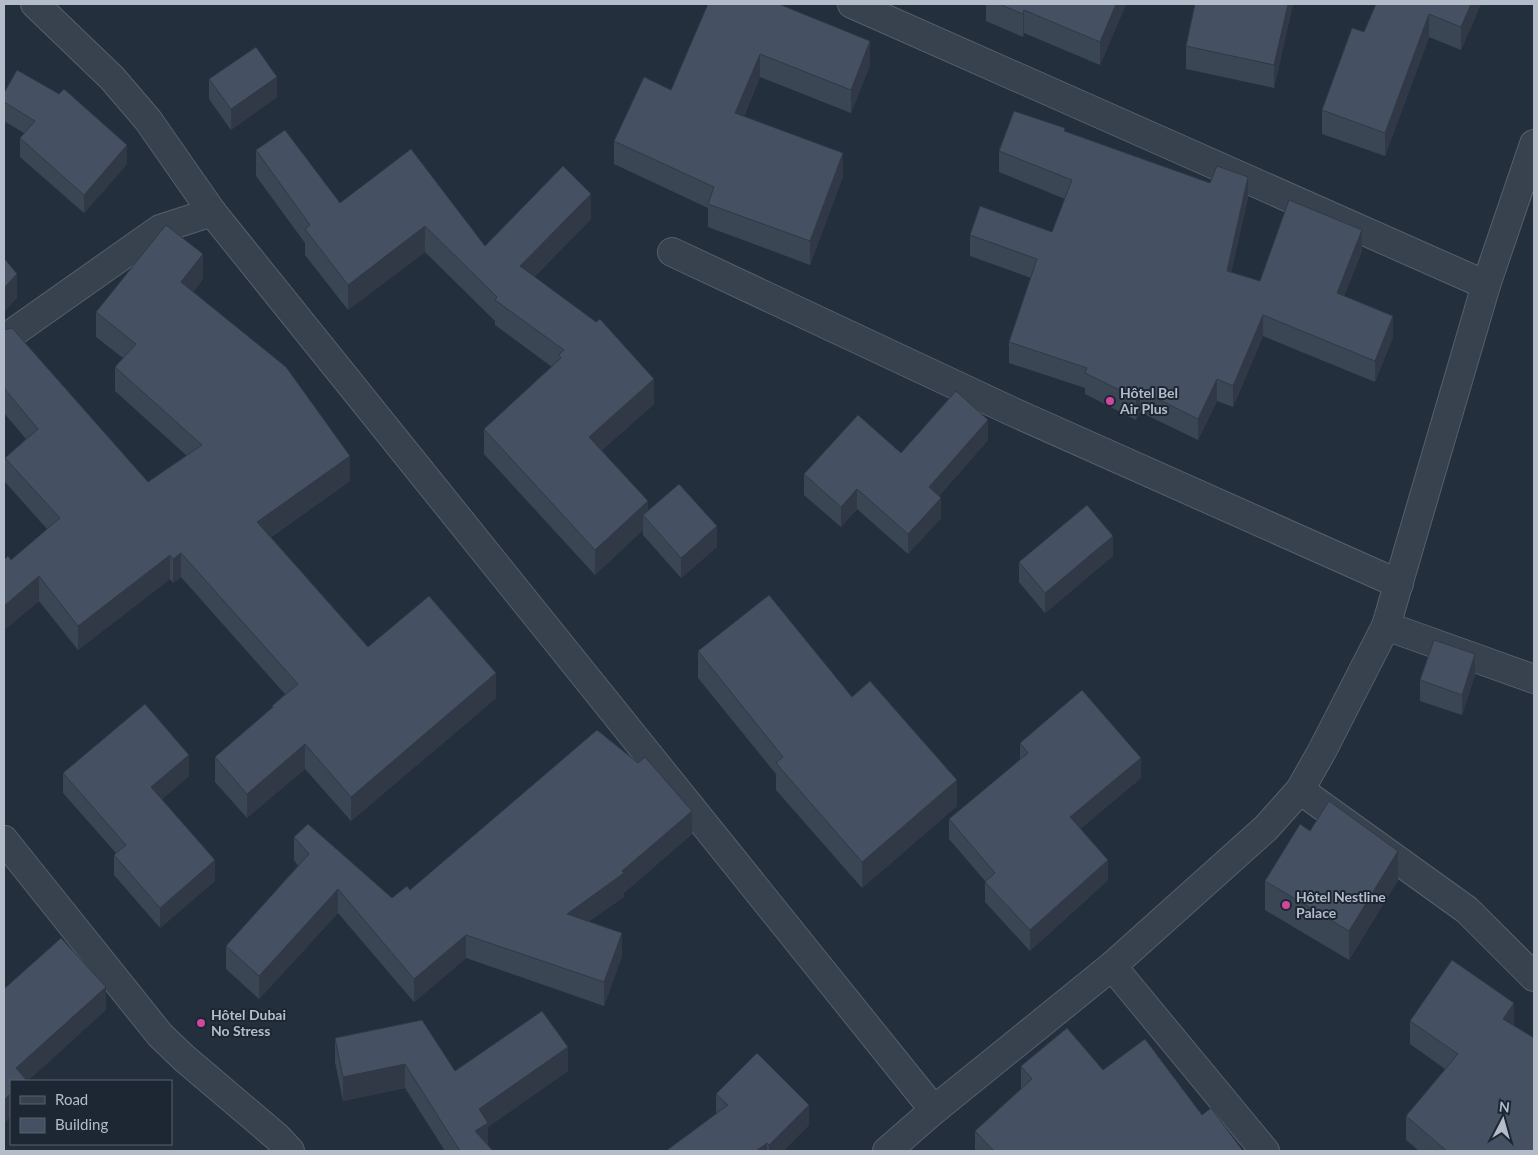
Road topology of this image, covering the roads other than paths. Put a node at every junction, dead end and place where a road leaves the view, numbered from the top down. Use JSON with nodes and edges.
{"nodes":[{"id":1,"x":35,"y":4,"type":"edge"},
{"id":2,"x":852,"y":4,"type":"edge"},
{"id":3,"x":1534,"y":144,"type":"edge"},
{"id":4,"x":212,"y":212,"type":"junction"},
{"id":5,"x":672,"y":252,"type":"dead end"},
{"id":6,"x":1486,"y":285,"type":"junction"},
{"id":7,"x":4,"y":340,"type":"edge"},
{"id":8,"x":1398,"y":584,"type":"junction"},
{"id":9,"x":1386,"y":626,"type":"junction"},
{"id":10,"x":1534,"y":679,"type":"edge"},
{"id":11,"x":1300,"y":790,"type":"junction"},
{"id":12,"x":4,"y":840,"type":"edge"},
{"id":13,"x":1112,"y":966,"type":"junction"},
{"id":14,"x":1534,"y":977,"type":"edge"},
{"id":15,"x":934,"y":1110,"type":"junction"},
{"id":16,"x":895,"y":1149,"type":"edge"},
{"id":17,"x":290,"y":1151,"type":"edge"},
{"id":18,"x":1265,"y":1151,"type":"edge"}],
"edges":[{"from":1,"to":4,"type":"street"},
{"from":2,"to":6,"type":"street"},
{"from":3,"to":6,"type":"street"},
{"from":4,"to":7,"type":"street"},
{"from":4,"to":15,"type":"street"},
{"from":5,"to":8,"type":"street"},
{"from":6,"to":8,"type":"street"},
{"from":8,"to":9,"type":"street"},
{"from":9,"to":10,"type":"street"},
{"from":9,"to":11,"type":"street"},
{"from":11,"to":13,"type":"street"},
{"from":11,"to":14,"type":"street"},
{"from":12,"to":17,"type":"street"},
{"from":13,"to":15,"type":"street"},
{"from":13,"to":18,"type":"street"},
{"from":15,"to":16,"type":"street"}]}
